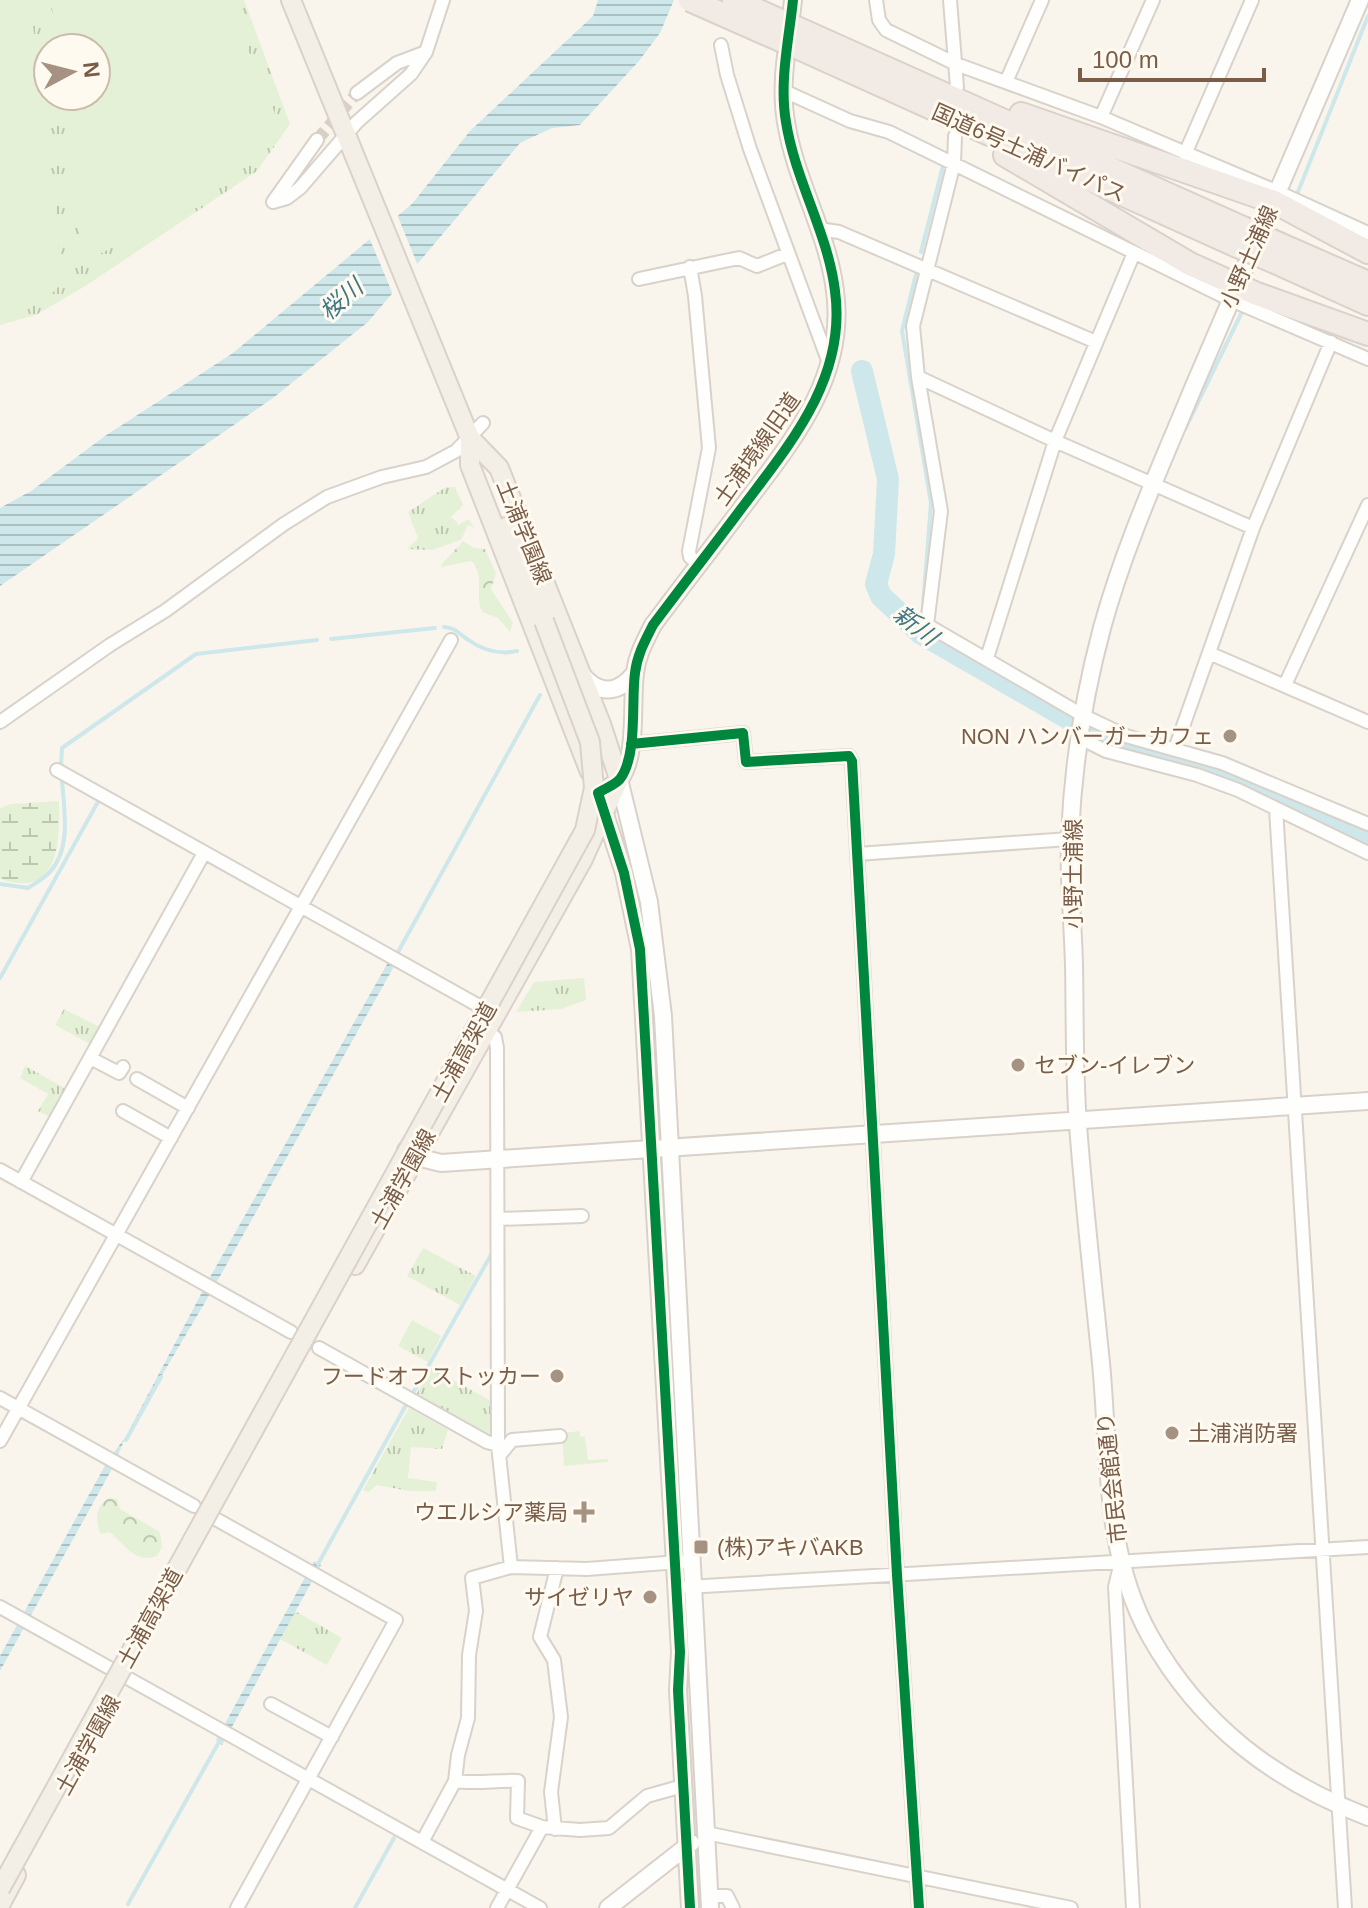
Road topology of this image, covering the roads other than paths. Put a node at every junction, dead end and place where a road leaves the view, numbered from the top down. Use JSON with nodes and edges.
{"nodes":[{"id":1,"x":291,"y":0,"type":"edge"},
{"id":2,"x":443,"y":0,"type":"edge"},
{"id":3,"x":690,"y":0,"type":"edge"},
{"id":4,"x":734,"y":0,"type":"edge"},
{"id":5,"x":793,"y":0,"type":"edge"},
{"id":6,"x":876,"y":0,"type":"edge"},
{"id":7,"x":950,"y":0,"type":"edge"},
{"id":8,"x":1042,"y":0,"type":"edge"},
{"id":9,"x":1153,"y":0,"type":"edge"},
{"id":10,"x":1252,"y":0,"type":"edge"},
{"id":11,"x":1360,"y":0,"type":"edge"},
{"id":12,"x":804,"y":41,"type":"junction"},
{"id":13,"x":721,"y":45,"type":"dead end"},
{"id":14,"x":426,"y":52,"type":"junction"},
{"id":15,"x":956,"y":64,"type":"junction"},
{"id":16,"x":1006,"y":82,"type":"junction"},
{"id":17,"x":784,"y":91,"type":"junction"},
{"id":18,"x":357,"y":93,"type":"tunnel mouth"},
{"id":19,"x":961,"y":113,"type":"junction"},
{"id":20,"x":1101,"y":117,"type":"junction"},
{"id":21,"x":346,"y":136,"type":"junction"},
{"id":22,"x":317,"y":140,"type":"tunnel mouth"},
{"id":23,"x":1185,"y":154,"type":"junction"},
{"id":24,"x":954,"y":163,"type":"junction"},
{"id":25,"x":1276,"y":197,"type":"junction"},
{"id":26,"x":819,"y":229,"type":"junction"},
{"id":27,"x":1368,"y":233,"type":"edge"},
{"id":28,"x":1276,"y":252,"type":"junction"},
{"id":29,"x":1368,"y":252,"type":"edge"},
{"id":30,"x":1134,"y":253,"type":"junction"},
{"id":31,"x":787,"y":254,"type":"junction"},
{"id":32,"x":690,"y":267,"type":"junction"},
{"id":33,"x":927,"y":270,"type":"junction"},
{"id":34,"x":639,"y":279,"type":"dead end"},
{"id":35,"x":1368,"y":283,"type":"edge"},
{"id":36,"x":1234,"y":293,"type":"junction"},
{"id":37,"x":1368,"y":304,"type":"edge"},
{"id":38,"x":1368,"y":334,"type":"edge"},
{"id":39,"x":1096,"y":342,"type":"junction"},
{"id":40,"x":1331,"y":342,"type":"junction"},
{"id":41,"x":1368,"y":359,"type":"edge"},
{"id":42,"x":829,"y":363,"type":"junction"},
{"id":43,"x":918,"y":377,"type":"junction"},
{"id":44,"x":483,"y":423,"type":"dead end"},
{"id":45,"x":466,"y":430,"type":"junction"},
{"id":46,"x":1055,"y":441,"type":"junction"},
{"id":47,"x":1153,"y":484,"type":"junction"},
{"id":48,"x":1368,"y":505,"type":"edge"},
{"id":49,"x":1253,"y":528,"type":"junction"},
{"id":50,"x":699,"y":564,"type":"junction"},
{"id":51,"x":451,"y":640,"type":"dead end"},
{"id":52,"x":1209,"y":653,"type":"junction"},
{"id":53,"x":987,"y":658,"type":"junction"},
{"id":54,"x":634,"y":674,"type":"junction"},
{"id":55,"x":582,"y":675,"type":"junction"},
{"id":56,"x":1285,"y":685,"type":"junction"},
{"id":57,"x":1084,"y":716,"type":"junction"},
{"id":58,"x":0,"y":722,"type":"edge"},
{"id":59,"x":1368,"y":722,"type":"edge"},
{"id":60,"x":1080,"y":738,"type":"junction"},
{"id":61,"x":631,"y":744,"type":"junction"},
{"id":62,"x":1175,"y":749,"type":"junction"},
{"id":63,"x":57,"y":770,"type":"dead end"},
{"id":64,"x":619,"y":779,"type":"junction"},
{"id":65,"x":598,"y":793,"type":"junction"},
{"id":66,"x":1276,"y":809,"type":"junction"},
{"id":67,"x":606,"y":813,"type":"junction"},
{"id":68,"x":1368,"y":824,"type":"edge"},
{"id":69,"x":1069,"y":839,"type":"junction"},
{"id":70,"x":204,"y":853,"type":"junction"},
{"id":71,"x":1368,"y":853,"type":"edge"},
{"id":72,"x":857,"y":854,"type":"junction"},
{"id":73,"x":302,"y":907,"type":"junction"},
{"id":74,"x":481,"y":1007,"type":"junction"},
{"id":75,"x":485,"y":1032,"type":"junction"},
{"id":76,"x":90,"y":1058,"type":"junction"},
{"id":77,"x":123,"y":1067,"type":"dead end"},
{"id":78,"x":137,"y":1079,"type":"dead end"},
{"id":79,"x":1368,"y":1101,"type":"edge"},
{"id":80,"x":1296,"y":1106,"type":"junction"},
{"id":81,"x":188,"y":1108,"type":"junction"},
{"id":82,"x":123,"y":1111,"type":"dead end"},
{"id":83,"x":1077,"y":1122,"type":"junction"},
{"id":84,"x":872,"y":1135,"type":"junction"},
{"id":85,"x":171,"y":1138,"type":"junction"},
{"id":86,"x":672,"y":1147,"type":"junction"},
{"id":87,"x":651,"y":1148,"type":"junction"},
{"id":88,"x":409,"y":1152,"type":"junction"},
{"id":89,"x":498,"y":1160,"type":"junction"},
{"id":90,"x":0,"y":1170,"type":"edge"},
{"id":91,"x":21,"y":1182,"type":"junction"},
{"id":92,"x":582,"y":1216,"type":"dead end"},
{"id":93,"x":498,"y":1219,"type":"junction"},
{"id":94,"x":117,"y":1235,"type":"junction"},
{"id":95,"x":291,"y":1332,"type":"dead end"},
{"id":96,"x":319,"y":1348,"type":"dead end"},
{"id":97,"x":0,"y":1398,"type":"edge"},
{"id":98,"x":19,"y":1407,"type":"junction"},
{"id":99,"x":560,"y":1436,"type":"dead end"},
{"id":100,"x":0,"y":1441,"type":"edge"},
{"id":101,"x":498,"y":1451,"type":"junction"},
{"id":102,"x":194,"y":1506,"type":"dead end"},
{"id":103,"x":214,"y":1518,"type":"junction"},
{"id":104,"x":1368,"y":1547,"type":"edge"},
{"id":105,"x":1323,"y":1549,"type":"junction"},
{"id":106,"x":683,"y":1562,"type":"junction"},
{"id":107,"x":1121,"y":1562,"type":"junction"},
{"id":108,"x":511,"y":1567,"type":"junction"},
{"id":109,"x":557,"y":1568,"type":"junction"},
{"id":110,"x":897,"y":1575,"type":"junction"},
{"id":111,"x":685,"y":1587,"type":"junction"},
{"id":112,"x":0,"y":1607,"type":"edge"},
{"id":113,"x":119,"y":1673,"type":"junction"},
{"id":114,"x":271,"y":1704,"type":"dead end"},
{"id":115,"x":332,"y":1737,"type":"junction"},
{"id":116,"x":308,"y":1779,"type":"junction"},
{"id":117,"x":455,"y":1781,"type":"junction"},
{"id":118,"x":683,"y":1786,"type":"junction"},
{"id":119,"x":1338,"y":1805,"type":"junction"},
{"id":120,"x":1368,"y":1817,"type":"edge"},
{"id":121,"x":549,"y":1828,"type":"junction"},
{"id":122,"x":706,"y":1833,"type":"junction"},
{"id":123,"x":422,"y":1842,"type":"junction"},
{"id":124,"x":687,"y":1846,"type":"junction"},
{"id":125,"x":0,"y":1871,"type":"edge"},
{"id":126,"x":917,"y":1875,"type":"junction"},
{"id":127,"x":0,"y":1889,"type":"edge"},
{"id":128,"x":507,"y":1890,"type":"junction"},
{"id":129,"x":710,"y":1902,"type":"edge"},
{"id":130,"x":0,"y":1905,"type":"edge"},
{"id":131,"x":237,"y":1908,"type":"edge"},
{"id":132,"x":497,"y":1908,"type":"edge"},
{"id":133,"x":540,"y":1908,"type":"edge"},
{"id":134,"x":608,"y":1908,"type":"edge"},
{"id":135,"x":690,"y":1908,"type":"edge"},
{"id":136,"x":733,"y":1908,"type":"edge"},
{"id":137,"x":919,"y":1908,"type":"edge"},
{"id":138,"x":1071,"y":1908,"type":"edge"},
{"id":139,"x":1133,"y":1908,"type":"edge"},
{"id":140,"x":1345,"y":1908,"type":"edge"}],
"edges":[{"from":1,"to":21,"type":"main road","name":"土浦学園線"},
{"from":2,"to":14,"type":"street"},
{"from":3,"to":12,"type":"highway","name":"国道6号土浦バイパス","bridge":true},
{"from":4,"to":12,"type":"highway","name":"国道6号土浦バイパス","bridge":true},
{"from":5,"to":17,"type":"street","name":"土浦境線旧道"},
{"from":6,"to":15,"type":"street"},
{"from":7,"to":15,"type":"street"},
{"from":8,"to":16,"type":"street"},
{"from":9,"to":20,"type":"street"},
{"from":10,"to":23,"type":"street"},
{"from":11,"to":25,"type":"street","name":"小野土浦線"},
{"from":12,"to":19,"type":"highway","name":"国道6号土浦バイパス"},
{"from":13,"to":31,"type":"street"},
{"from":14,"to":18,"type":"street"},
{"from":14,"to":21,"type":"street"},
{"from":15,"to":16,"type":"street"},
{"from":15,"to":19,"type":"street"},
{"from":16,"to":20,"type":"street"},
{"from":17,"to":24,"type":"street"},
{"from":17,"to":26,"type":"street","name":"土浦境線旧道"},
{"from":19,"to":24,"type":"street"},
{"from":19,"to":25,"type":"highway"},
{"from":19,"to":28,"type":"highway","name":"国道6号土浦バイパス","bridge":true},
{"from":19,"to":36,"type":"highway"},
{"from":20,"to":23,"type":"street"},
{"from":21,"to":22,"type":"street"},
{"from":21,"to":45,"type":"main road","name":"土浦学園線"},
{"from":23,"to":25,"type":"street"},
{"from":24,"to":30,"type":"street"},
{"from":24,"to":33,"type":"street"},
{"from":25,"to":27,"type":"street"},
{"from":25,"to":29,"type":"highway"},
{"from":25,"to":36,"type":"street","name":"小野土浦線"},
{"from":26,"to":33,"type":"street"},
{"from":26,"to":42,"type":"street","name":"土浦境線旧道"},
{"from":28,"to":35,"type":"highway","name":"国道6号土浦バイパス"},
{"from":28,"to":37,"type":"highway","name":"国道6号土浦バイパス"},
{"from":30,"to":36,"type":"street"},
{"from":30,"to":39,"type":"street"},
{"from":31,"to":32,"type":"street"},
{"from":31,"to":42,"type":"street"},
{"from":32,"to":34,"type":"street"},
{"from":32,"to":50,"type":"street"},
{"from":33,"to":39,"type":"street"},
{"from":33,"to":43,"type":"street"},
{"from":36,"to":38,"type":"highway"},
{"from":36,"to":40,"type":"street"},
{"from":36,"to":47,"type":"street","name":"小野土浦線"},
{"from":39,"to":46,"type":"street"},
{"from":40,"to":41,"type":"street"},
{"from":40,"to":49,"type":"street"},
{"from":42,"to":50,"type":"street","name":"土浦境線旧道"},
{"from":43,"to":46,"type":"street"},
{"from":43,"to":53,"type":"street"},
{"from":44,"to":45,"type":"street"},
{"from":45,"to":55,"type":"main road","name":"土浦学園線"},
{"from":45,"to":58,"type":"street"},
{"from":45,"to":65,"type":"main road","name":"土浦学園線"},
{"from":45,"to":127,"type":"main road","name":"土浦高架道","bridge":true},
{"from":46,"to":47,"type":"street"},
{"from":46,"to":53,"type":"street"},
{"from":47,"to":49,"type":"street"},
{"from":47,"to":57,"type":"street","name":"小野土浦線"},
{"from":48,"to":56,"type":"street"},
{"from":49,"to":52,"type":"street"},
{"from":50,"to":54,"type":"street","name":"土浦境線旧道"},
{"from":51,"to":73,"type":"street"},
{"from":52,"to":56,"type":"street"},
{"from":52,"to":62,"type":"street"},
{"from":53,"to":57,"type":"street"},
{"from":54,"to":55,"type":"street"},
{"from":54,"to":61,"type":"street","name":"土浦境線旧道"},
{"from":55,"to":64,"type":"main road","name":"土浦学園線"},
{"from":56,"to":59,"type":"street"},
{"from":57,"to":60,"type":"street","name":"小野土浦線"},
{"from":57,"to":62,"type":"street"},
{"from":60,"to":66,"type":"street"},
{"from":60,"to":69,"type":"street","name":"小野土浦線"},
{"from":61,"to":64,"type":"street","name":"土浦境線旧道"},
{"from":61,"to":72,"type":"street"},
{"from":62,"to":68,"type":"street"},
{"from":63,"to":70,"type":"street"},
{"from":64,"to":65,"type":"street"},
{"from":64,"to":67,"type":"main road","name":"土浦学園線"},
{"from":64,"to":86,"type":"street"},
{"from":65,"to":67,"type":"street"},
{"from":65,"to":74,"type":"main road","name":"土浦学園線"},
{"from":66,"to":71,"type":"street"},
{"from":66,"to":80,"type":"street"},
{"from":67,"to":75,"type":"main road","name":"土浦学園線"},
{"from":67,"to":87,"type":"street"},
{"from":69,"to":72,"type":"street"},
{"from":69,"to":83,"type":"street","name":"小野土浦線"},
{"from":70,"to":73,"type":"street"},
{"from":70,"to":76,"type":"street"},
{"from":72,"to":84,"type":"street"},
{"from":73,"to":74,"type":"street"},
{"from":73,"to":81,"type":"street"},
{"from":74,"to":88,"type":"main road","name":"土浦学園線"},
{"from":75,"to":88,"type":"main road","name":"土浦学園線"},
{"from":75,"to":89,"type":"street"},
{"from":76,"to":77,"type":"street"},
{"from":76,"to":91,"type":"street"},
{"from":78,"to":81,"type":"street"},
{"from":79,"to":80,"type":"street"},
{"from":80,"to":83,"type":"street"},
{"from":80,"to":105,"type":"street"},
{"from":81,"to":85,"type":"street"},
{"from":82,"to":85,"type":"street"},
{"from":83,"to":84,"type":"street"},
{"from":83,"to":107,"type":"street","name":"市民会館通り"},
{"from":84,"to":86,"type":"street"},
{"from":84,"to":110,"type":"street"},
{"from":85,"to":94,"type":"street"},
{"from":86,"to":87,"type":"street"},
{"from":86,"to":106,"type":"street"},
{"from":87,"to":89,"type":"street"},
{"from":87,"to":106,"type":"street"},
{"from":88,"to":89,"type":"street"},
{"from":88,"to":103,"type":"main road","name":"土浦学園線"},
{"from":88,"to":113,"type":"main road","name":"土浦学園線"},
{"from":89,"to":93,"type":"street"},
{"from":90,"to":91,"type":"street"},
{"from":91,"to":94,"type":"street"},
{"from":92,"to":93,"type":"street"},
{"from":93,"to":101,"type":"street"},
{"from":94,"to":95,"type":"street"},
{"from":94,"to":98,"type":"street"},
{"from":96,"to":101,"type":"street"},
{"from":97,"to":98,"type":"street"},
{"from":98,"to":100,"type":"street"},
{"from":98,"to":102,"type":"street"},
{"from":99,"to":101,"type":"street"},
{"from":101,"to":108,"type":"street"},
{"from":103,"to":113,"type":"main road","name":"土浦学園線"},
{"from":103,"to":115,"type":"street"},
{"from":104,"to":105,"type":"street"},
{"from":105,"to":107,"type":"street"},
{"from":105,"to":119,"type":"street"},
{"from":106,"to":109,"type":"street"},
{"from":106,"to":111,"type":"street"},
{"from":107,"to":110,"type":"street"},
{"from":107,"to":119,"type":"street","name":"市民会館通り"},
{"from":107,"to":139,"type":"street"},
{"from":108,"to":109,"type":"street"},
{"from":108,"to":117,"type":"street"},
{"from":109,"to":121,"type":"street"},
{"from":110,"to":111,"type":"street"},
{"from":110,"to":126,"type":"street"},
{"from":111,"to":118,"type":"street"},
{"from":111,"to":122,"type":"street"},
{"from":112,"to":113,"type":"street"},
{"from":113,"to":116,"type":"street"},
{"from":113,"to":125,"type":"main road","name":"土浦学園線"},
{"from":113,"to":130,"type":"main road","name":"土浦学園線"},
{"from":114,"to":115,"type":"street"},
{"from":115,"to":116,"type":"street"},
{"from":116,"to":123,"type":"street"},
{"from":116,"to":131,"type":"street"},
{"from":117,"to":121,"type":"street"},
{"from":117,"to":123,"type":"street"},
{"from":118,"to":121,"type":"street"},
{"from":118,"to":124,"type":"street"},
{"from":119,"to":120,"type":"street","name":"市民会館通り"},
{"from":119,"to":140,"type":"street"},
{"from":121,"to":128,"type":"street"},
{"from":122,"to":124,"type":"street"},
{"from":122,"to":126,"type":"street"},
{"from":122,"to":129,"type":"street"},
{"from":123,"to":128,"type":"street"},
{"from":124,"to":134,"type":"street"},
{"from":124,"to":135,"type":"street"},
{"from":126,"to":137,"type":"street"},
{"from":126,"to":138,"type":"street"},
{"from":128,"to":132,"type":"street"},
{"from":128,"to":133,"type":"street"},
{"from":129,"to":136,"type":"street"}]}
